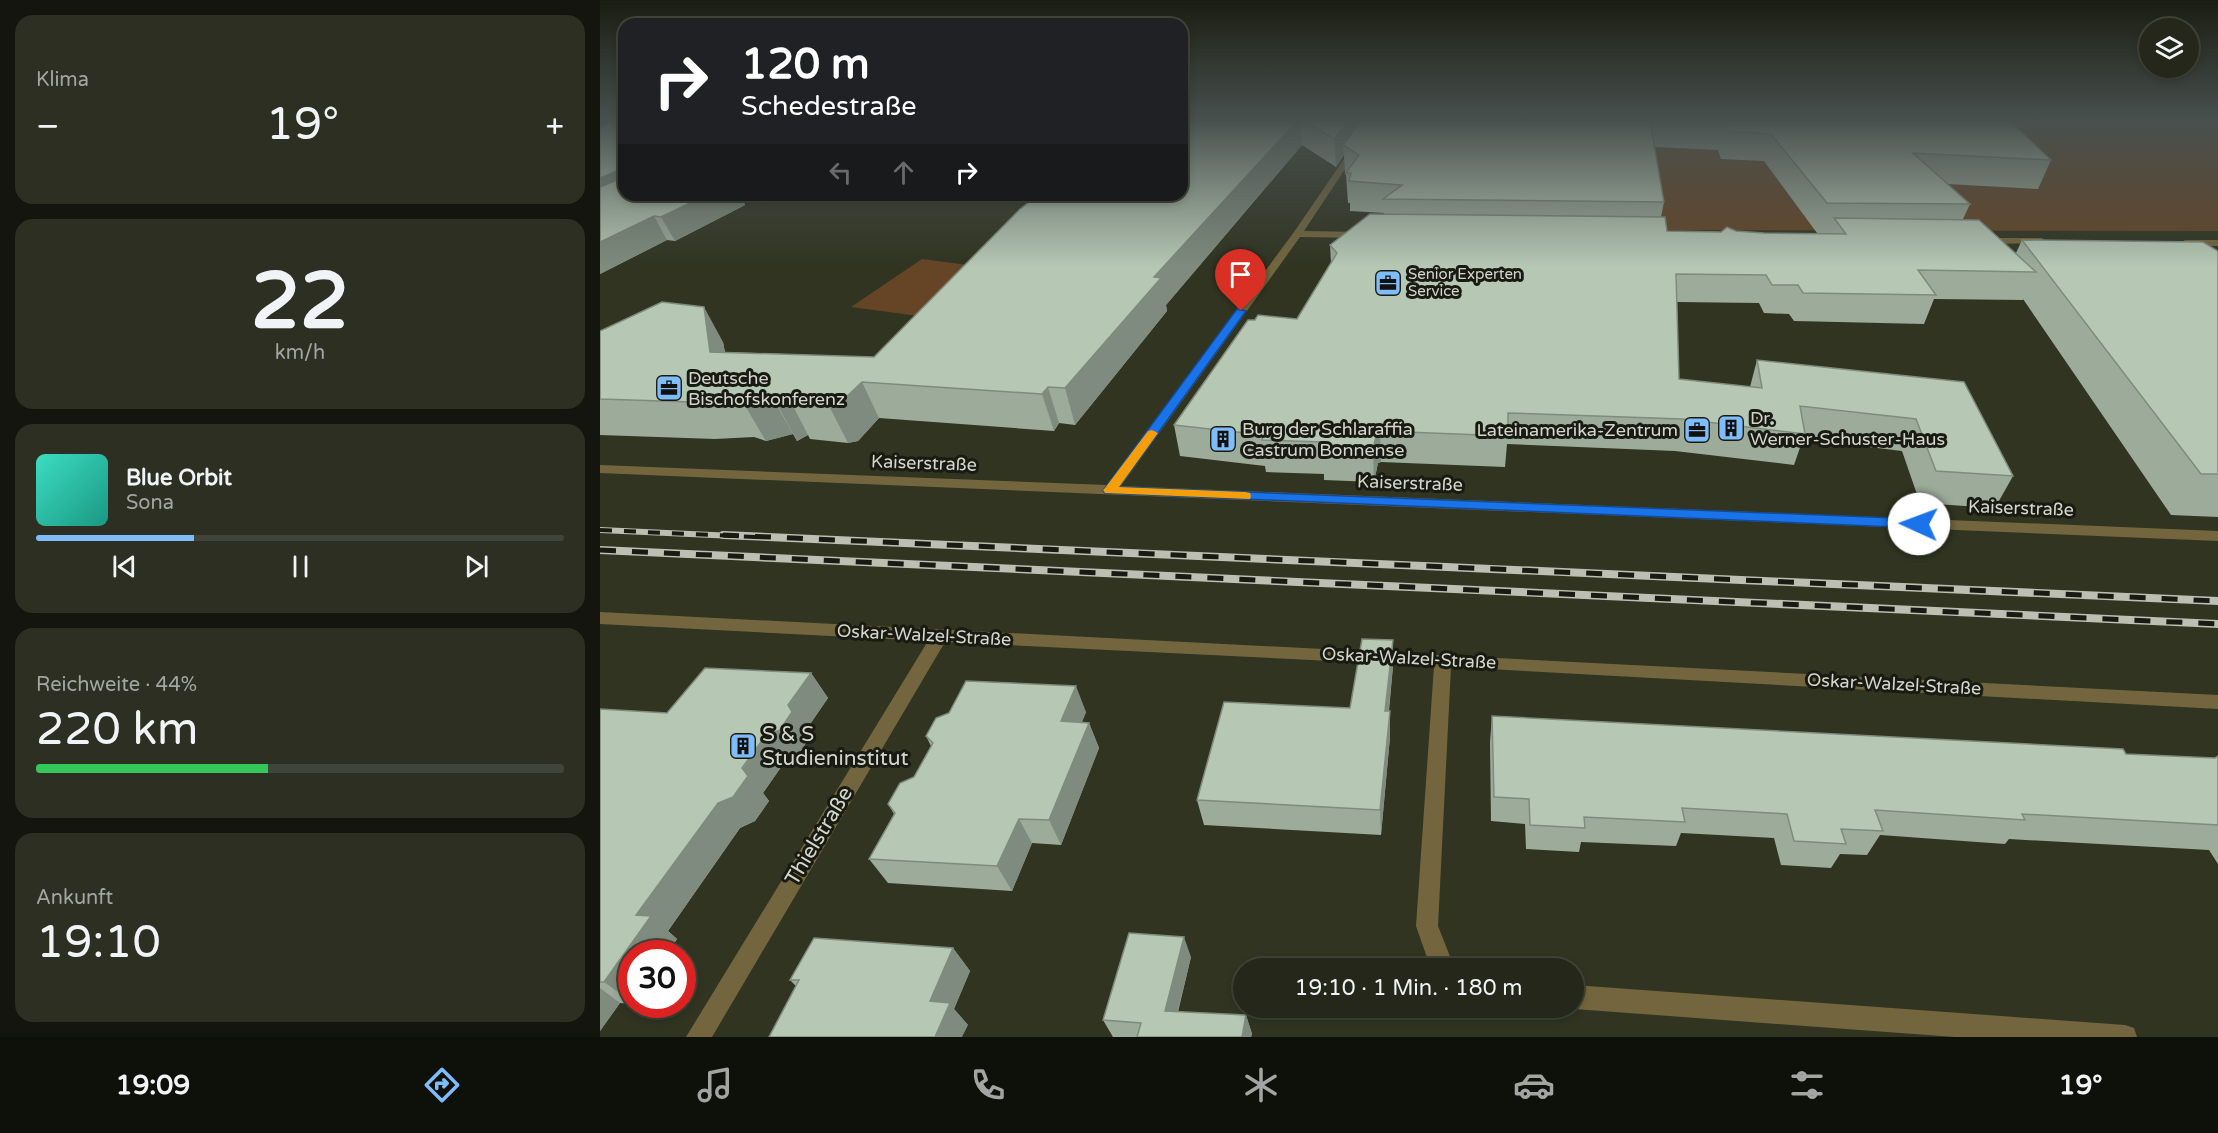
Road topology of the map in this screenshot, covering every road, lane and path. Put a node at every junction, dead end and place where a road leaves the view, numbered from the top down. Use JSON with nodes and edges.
{"nodes":[{"id":1,"x":1341,"y":169,"type":"edge"},
{"id":2,"x":1297,"y":234,"type":"junction"},
{"id":3,"x":1378,"y":235,"type":"edge"},
{"id":4,"x":1970,"y":241,"type":"edge"},
{"id":5,"x":2049,"y":242,"type":"edge"},
{"id":6,"x":2173,"y":243,"type":"edge"},
{"id":7,"x":2218,"y":243,"type":"edge"},
{"id":8,"x":600,"y":469,"type":"edge"},
{"id":9,"x":1110,"y":490,"type":"junction"},
{"id":10,"x":2218,"y":536,"type":"edge"},
{"id":11,"x":600,"y":618,"type":"edge"},
{"id":12,"x":940,"y":636,"type":"junction"},
{"id":13,"x":1443,"y":660,"type":"junction"},
{"id":14,"x":2218,"y":702,"type":"edge"},
{"id":15,"x":1439,"y":958,"type":"edge"},
{"id":16,"x":1584,"y":998,"type":"edge"},
{"id":17,"x":698,"y":1037,"type":"edge"},
{"id":18,"x":2125,"y":1037,"type":"edge"}],
"edges":[{"from":1,"to":2,"type":"street"},
{"from":2,"to":3,"type":"street"},
{"from":2,"to":9,"type":"street"},
{"from":4,"to":5,"type":"street"},
{"from":6,"to":7,"type":"street"},
{"from":8,"to":9,"type":"street","name":"Kaiserstraße"},
{"from":9,"to":10,"type":"street","name":"Kaiserstraße"},
{"from":11,"to":12,"type":"street","name":"Oskar-Walzel-Straße"},
{"from":12,"to":13,"type":"street","name":"Oskar-Walzel-Straße"},
{"from":12,"to":17,"type":"street","name":"Thielstraße"},
{"from":13,"to":14,"type":"street","name":"Oskar-Walzel-Straße"},
{"from":13,"to":15,"type":"street"},
{"from":16,"to":18,"type":"street"}]}
